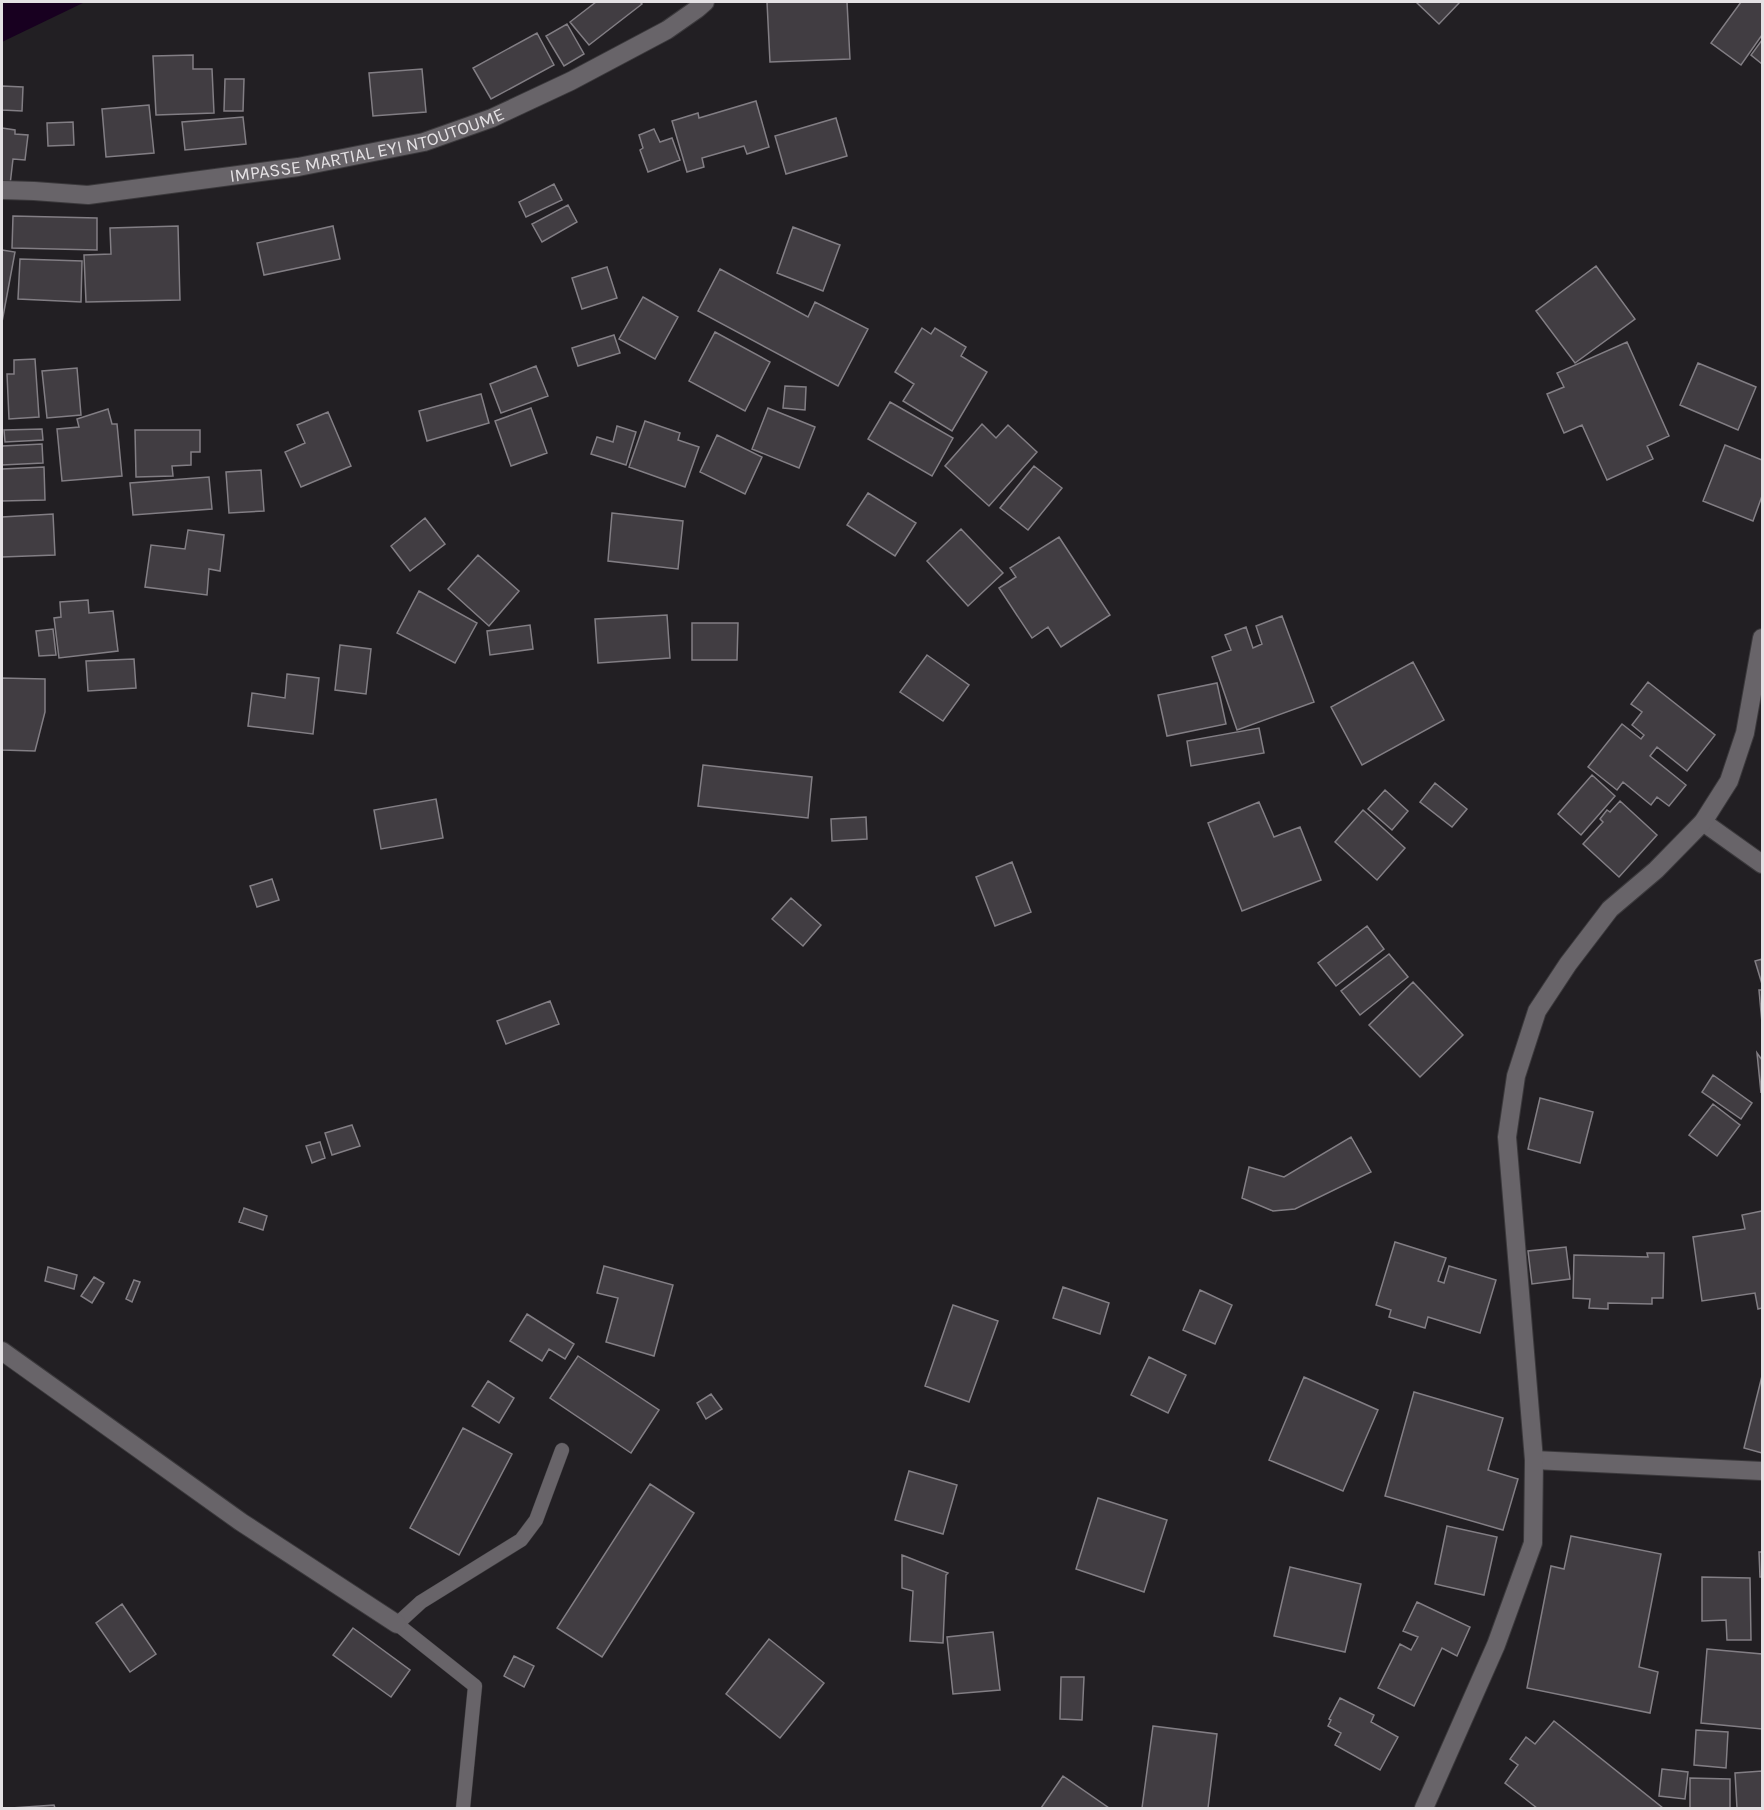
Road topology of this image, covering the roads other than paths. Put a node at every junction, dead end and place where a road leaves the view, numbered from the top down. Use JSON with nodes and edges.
{"nodes":[{"id":1,"x":705,"y":2,"type":"edge"},
{"id":2,"x":2,"y":190,"type":"edge"},
{"id":3,"x":1762,"y":638,"type":"edge"},
{"id":4,"x":1703,"y":822,"type":"junction"},
{"id":5,"x":1762,"y":864,"type":"edge"},
{"id":6,"x":2,"y":1350,"type":"edge"},
{"id":7,"x":562,"y":1450,"type":"dead end"},
{"id":8,"x":1534,"y":1460,"type":"junction"},
{"id":9,"x":1762,"y":1471,"type":"edge"},
{"id":10,"x":397,"y":1624,"type":"junction"},
{"id":11,"x":463,"y":1809,"type":"edge"},
{"id":12,"x":1424,"y":1809,"type":"edge"}],
"edges":[{"from":1,"to":2,"type":"street","name":"IMPASSE MARTIAL EYI NTOUTOUME"},
{"from":3,"to":4,"type":"street"},
{"from":4,"to":5,"type":"street"},
{"from":4,"to":8,"type":"street"},
{"from":6,"to":10,"type":"street"},
{"from":7,"to":10,"type":"lane"},
{"from":8,"to":9,"type":"street"},
{"from":8,"to":12,"type":"street"},
{"from":10,"to":11,"type":"lane"}]}
